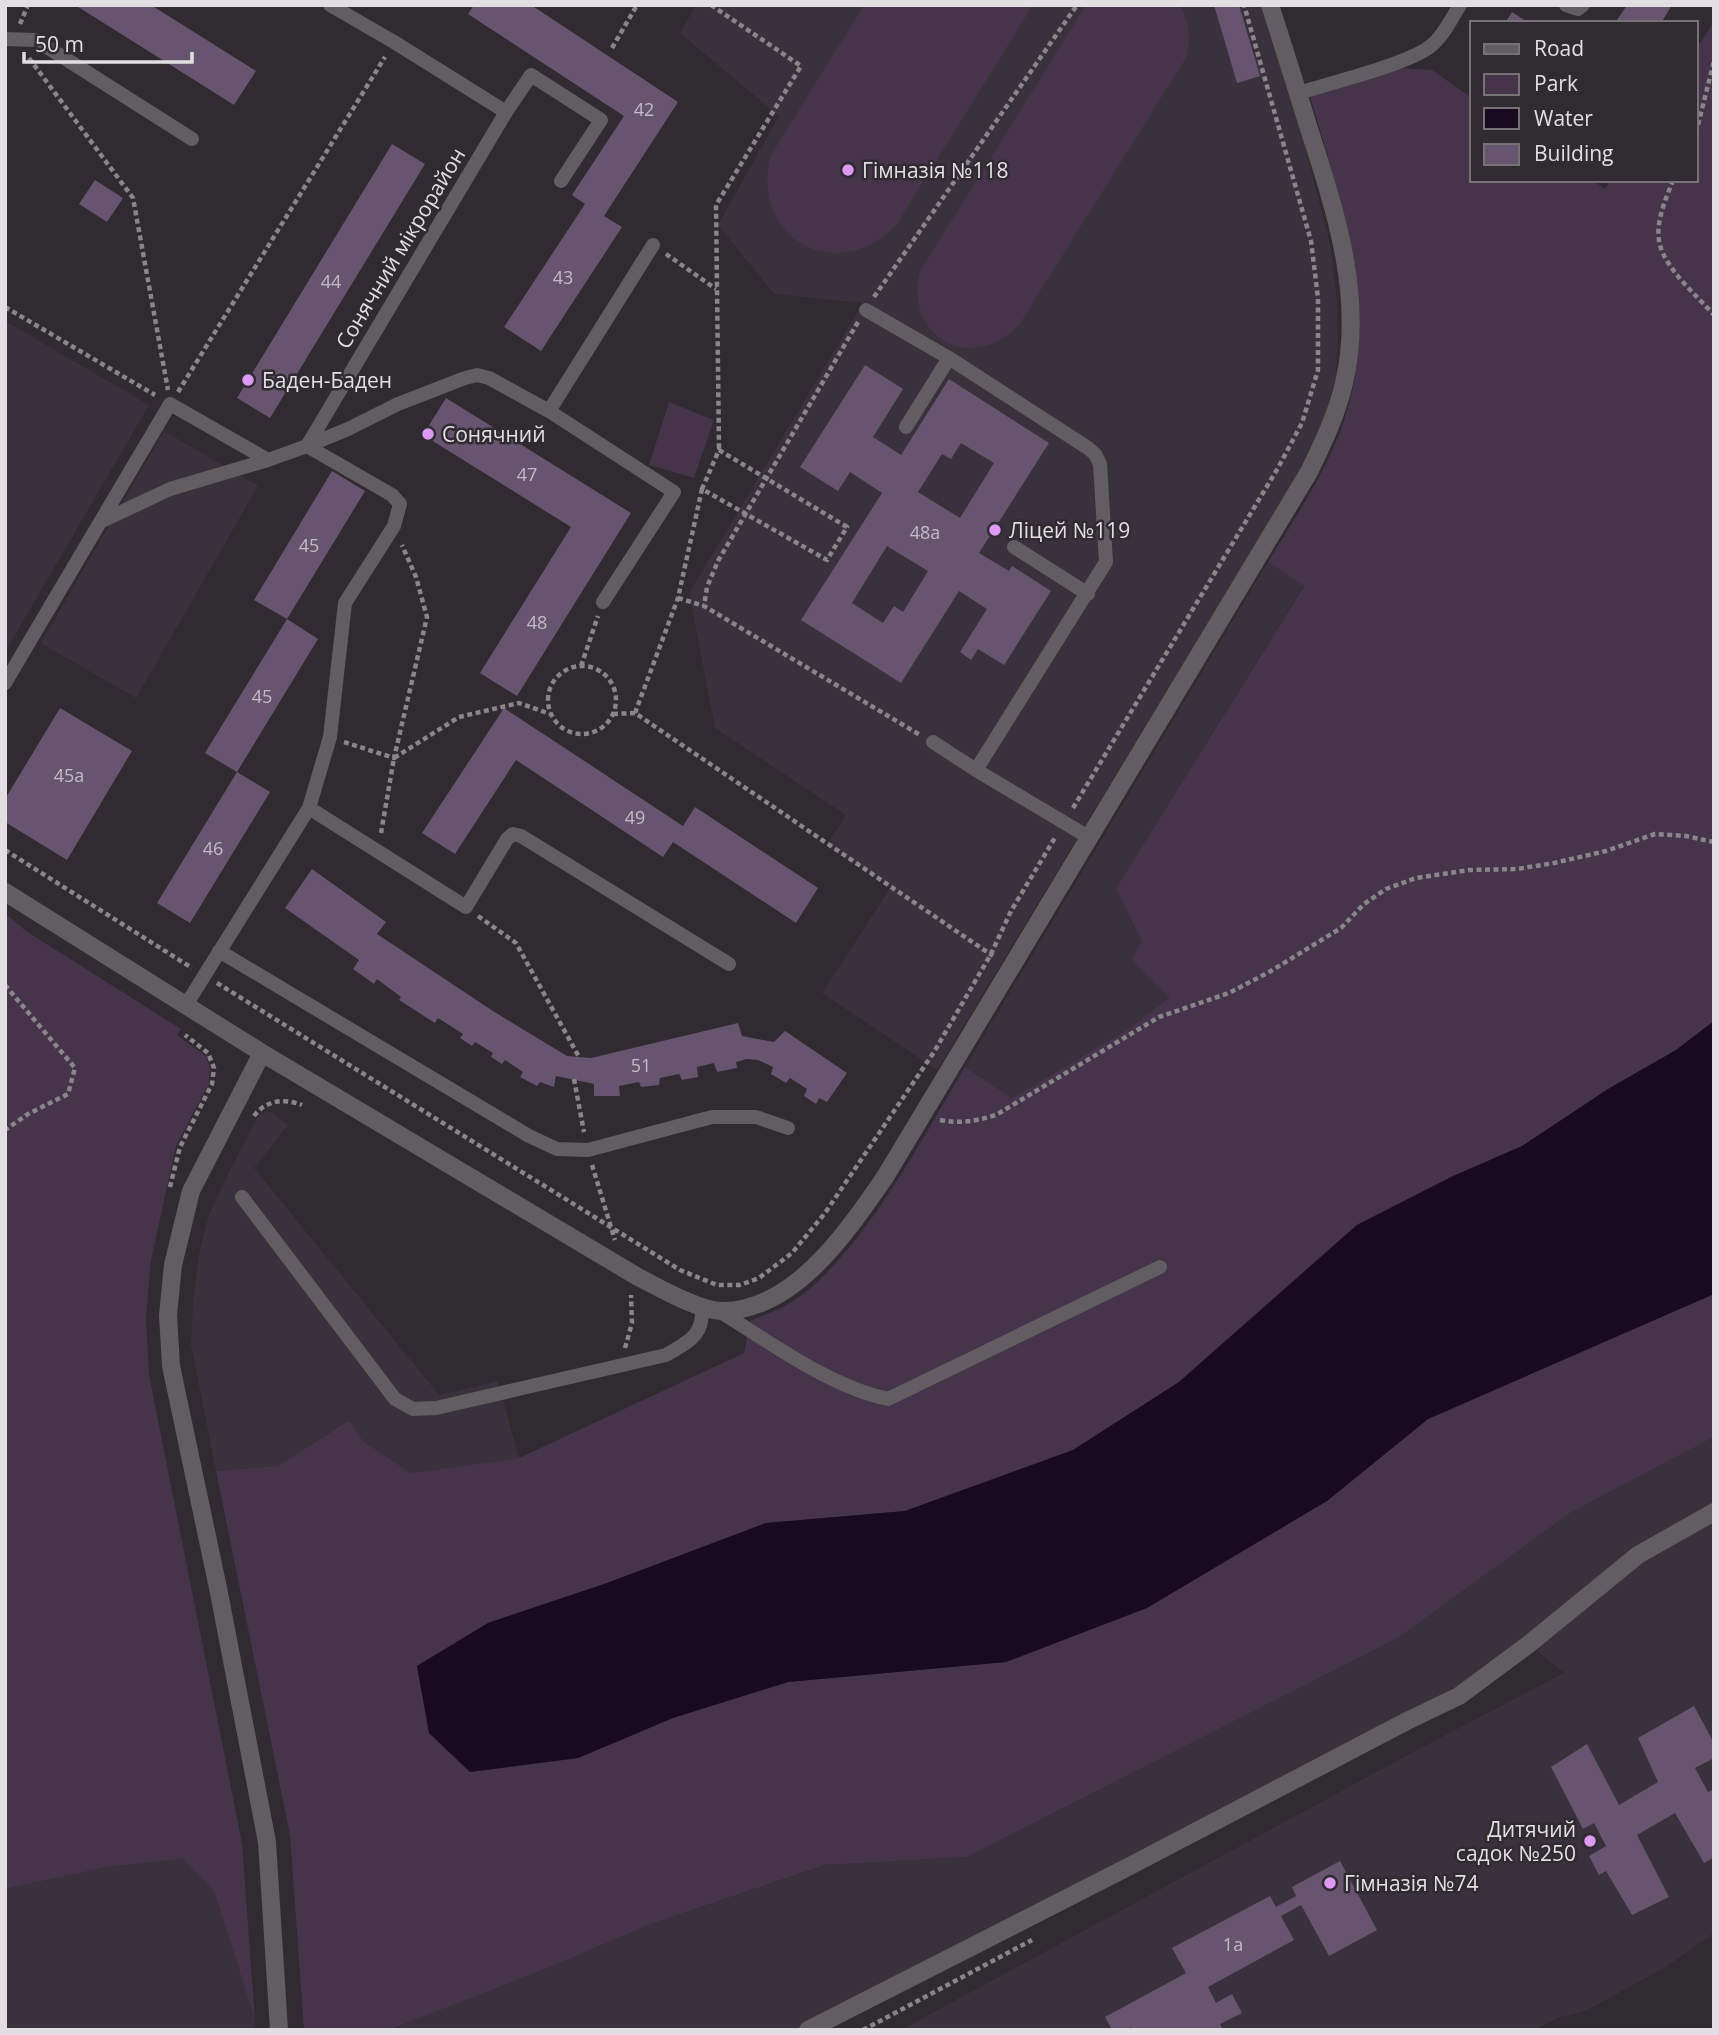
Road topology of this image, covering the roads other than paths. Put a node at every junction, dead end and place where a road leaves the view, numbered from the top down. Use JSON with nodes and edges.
{"nodes":[{"id":1,"x":330,"y":5,"type":"edge"},
{"id":2,"x":1270,"y":5,"type":"edge"},
{"id":3,"x":1460,"y":5,"type":"edge"},
{"id":4,"x":1566,"y":5,"type":"edge"},
{"id":5,"x":1583,"y":5,"type":"edge"},
{"id":6,"x":10,"y":39,"type":"edge"},
{"id":7,"x":1298,"y":93,"type":"junction"},
{"id":8,"x":506,"y":112,"type":"junction"},
{"id":9,"x":192,"y":139,"type":"dead end"},
{"id":10,"x":561,"y":181,"type":"dead end"},
{"id":11,"x":653,"y":245,"type":"road end"},
{"id":12,"x":866,"y":310,"type":"road end"},
{"id":13,"x":949,"y":358,"type":"junction"},
{"id":14,"x":549,"y":411,"type":"junction"},
{"id":15,"x":906,"y":427,"type":"dead end"},
{"id":16,"x":307,"y":446,"type":"junction"},
{"id":17,"x":268,"y":460,"type":"junction"},
{"id":18,"x":100,"y":522,"type":"junction"},
{"id":19,"x":1014,"y":547,"type":"dead end"},
{"id":20,"x":1088,"y":594,"type":"junction"},
{"id":21,"x":603,"y":602,"type":"road end"},
{"id":22,"x":5,"y":683,"type":"edge"},
{"id":23,"x":933,"y":743,"type":"road end"},
{"id":24,"x":976,"y":770,"type":"junction"},
{"id":25,"x":309,"y":808,"type":"junction"},
{"id":26,"x":1090,"y":838,"type":"junction"},
{"id":27,"x":5,"y":892,"type":"edge"},
{"id":28,"x":219,"y":951,"type":"junction"},
{"id":29,"x":729,"y":964,"type":"dead end"},
{"id":30,"x":186,"y":1005,"type":"junction"},
{"id":31,"x":262,"y":1053,"type":"junction"},
{"id":32,"x":788,"y":1128,"type":"dead end"},
{"id":33,"x":242,"y":1197,"type":"dead end"},
{"id":34,"x":1160,"y":1266,"type":"dead end"},
{"id":35,"x":711,"y":1308,"type":"junction"},
{"id":36,"x":1714,"y":1512,"type":"edge"},
{"id":37,"x":279,"y":2030,"type":"edge"},
{"id":38,"x":808,"y":2030,"type":"edge"}],
"edges":[{"from":1,"to":8,"type":"lane"},
{"from":2,"to":7,"type":"street"},
{"from":3,"to":7,"type":"lane"},
{"from":4,"to":5,"type":"lane"},
{"from":6,"to":9,"type":"lane"},
{"from":7,"to":26,"type":"street"},
{"from":8,"to":10,"type":"lane","name":"Сонячний мікрорайон"},
{"from":8,"to":16,"type":"lane","name":"Сонячний мікрорайон"},
{"from":11,"to":14,"type":"lane"},
{"from":12,"to":13,"type":"lane"},
{"from":13,"to":15,"type":"lane"},
{"from":13,"to":20,"type":"lane"},
{"from":14,"to":16,"type":"lane"},
{"from":14,"to":21,"type":"lane"},
{"from":16,"to":17,"type":"lane"},
{"from":16,"to":25,"type":"lane"},
{"from":17,"to":18,"type":"lane"},
{"from":17,"to":18,"type":"lane"},
{"from":18,"to":22,"type":"lane"},
{"from":19,"to":20,"type":"lane"},
{"from":20,"to":24,"type":"lane"},
{"from":23,"to":24,"type":"lane"},
{"from":24,"to":26,"type":"lane"},
{"from":25,"to":28,"type":"lane"},
{"from":25,"to":29,"type":"lane"},
{"from":26,"to":35,"type":"street"},
{"from":27,"to":30,"type":"street"},
{"from":28,"to":30,"type":"lane"},
{"from":28,"to":32,"type":"lane"},
{"from":30,"to":31,"type":"street"},
{"from":31,"to":35,"type":"street"},
{"from":31,"to":37,"type":"street"},
{"from":33,"to":35,"type":"lane"},
{"from":34,"to":35,"type":"lane"},
{"from":36,"to":38,"type":"street"}]}
